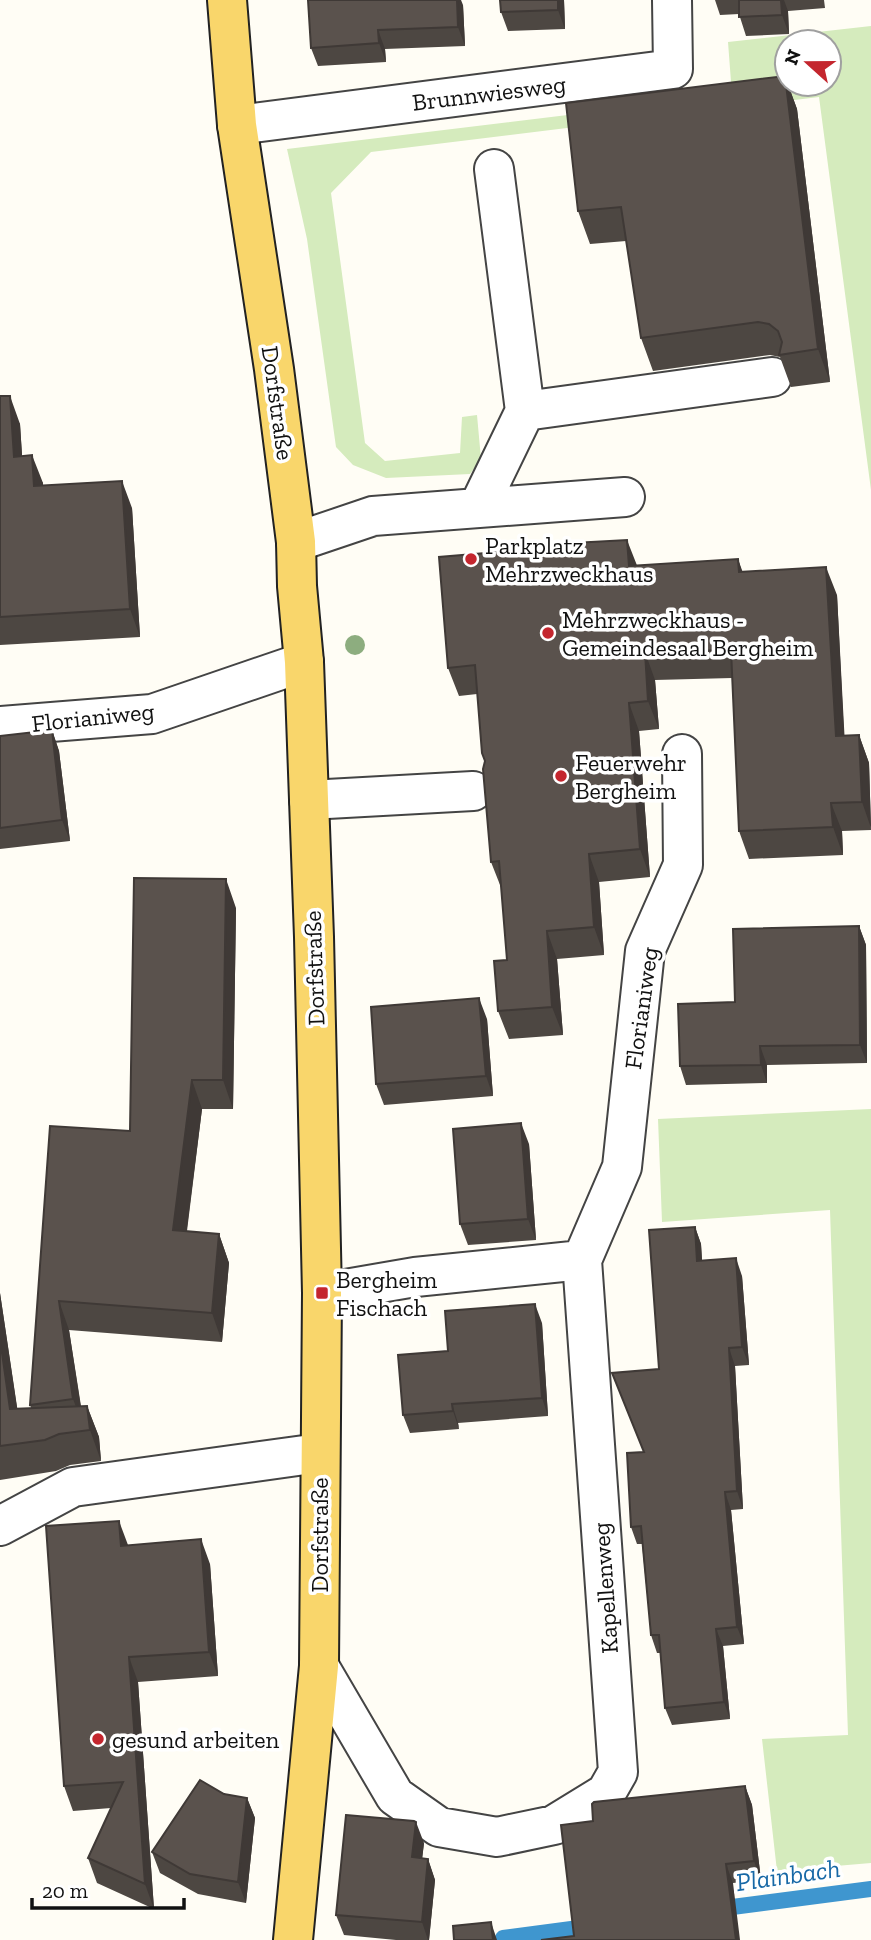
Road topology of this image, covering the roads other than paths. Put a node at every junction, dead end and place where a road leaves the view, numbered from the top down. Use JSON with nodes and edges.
{"nodes":[{"id":1,"x":227,"y":0,"type":"edge"},
{"id":2,"x":672,"y":0,"type":"edge"},
{"id":3,"x":237,"y":125,"type":"junction"},
{"id":4,"x":494,"y":169,"type":"dead end"},
{"id":5,"x":772,"y":377,"type":"dead end"},
{"id":6,"x":525,"y":411,"type":"junction"},
{"id":7,"x":625,"y":497,"type":"dead end"},
{"id":8,"x":478,"y":508,"type":"junction"},
{"id":9,"x":296,"y":542,"type":"junction"},
{"id":10,"x":304,"y":662,"type":"junction"},
{"id":11,"x":0,"y":726,"type":"edge"},
{"id":12,"x":682,"y":754,"type":"dead end"},
{"id":13,"x":473,"y":791,"type":"dead end"},
{"id":14,"x":309,"y":800,"type":"junction"},
{"id":15,"x":582,"y":1260,"type":"junction"},
{"id":16,"x":322,"y":1293,"type":"junction"},
{"id":17,"x":319,"y":1452,"type":"junction"},
{"id":18,"x":0,"y":1526,"type":"edge"},
{"id":19,"x":318,"y":1666,"type":"junction"},
{"id":20,"x":293,"y":1940,"type":"edge"}],
"edges":[{"from":1,"to":3,"type":"main road","name":"Dorfstraße"},
{"from":2,"to":3,"type":"street","name":"Brunnwiesweg"},
{"from":3,"to":9,"type":"main road","name":"Dorfstraße"},
{"from":4,"to":6,"type":"street"},
{"from":5,"to":6,"type":"street"},
{"from":6,"to":8,"type":"street"},
{"from":7,"to":8,"type":"street"},
{"from":8,"to":9,"type":"street"},
{"from":9,"to":10,"type":"main road","name":"Dorfstraße"},
{"from":10,"to":11,"type":"street","name":"Florianiweg"},
{"from":10,"to":14,"type":"main road","name":"Dorfstraße"},
{"from":12,"to":15,"type":"street","name":"Florianiweg"},
{"from":13,"to":14,"type":"street"},
{"from":14,"to":16,"type":"main road","name":"Dorfstraße"},
{"from":15,"to":16,"type":"street"},
{"from":15,"to":19,"type":"street","name":"Kapellenweg"},
{"from":16,"to":17,"type":"main road","name":"Dorfstraße"},
{"from":17,"to":18,"type":"street"},
{"from":17,"to":19,"type":"main road","name":"Dorfstraße"},
{"from":19,"to":20,"type":"main road","name":"Dorfstraße"}]}
